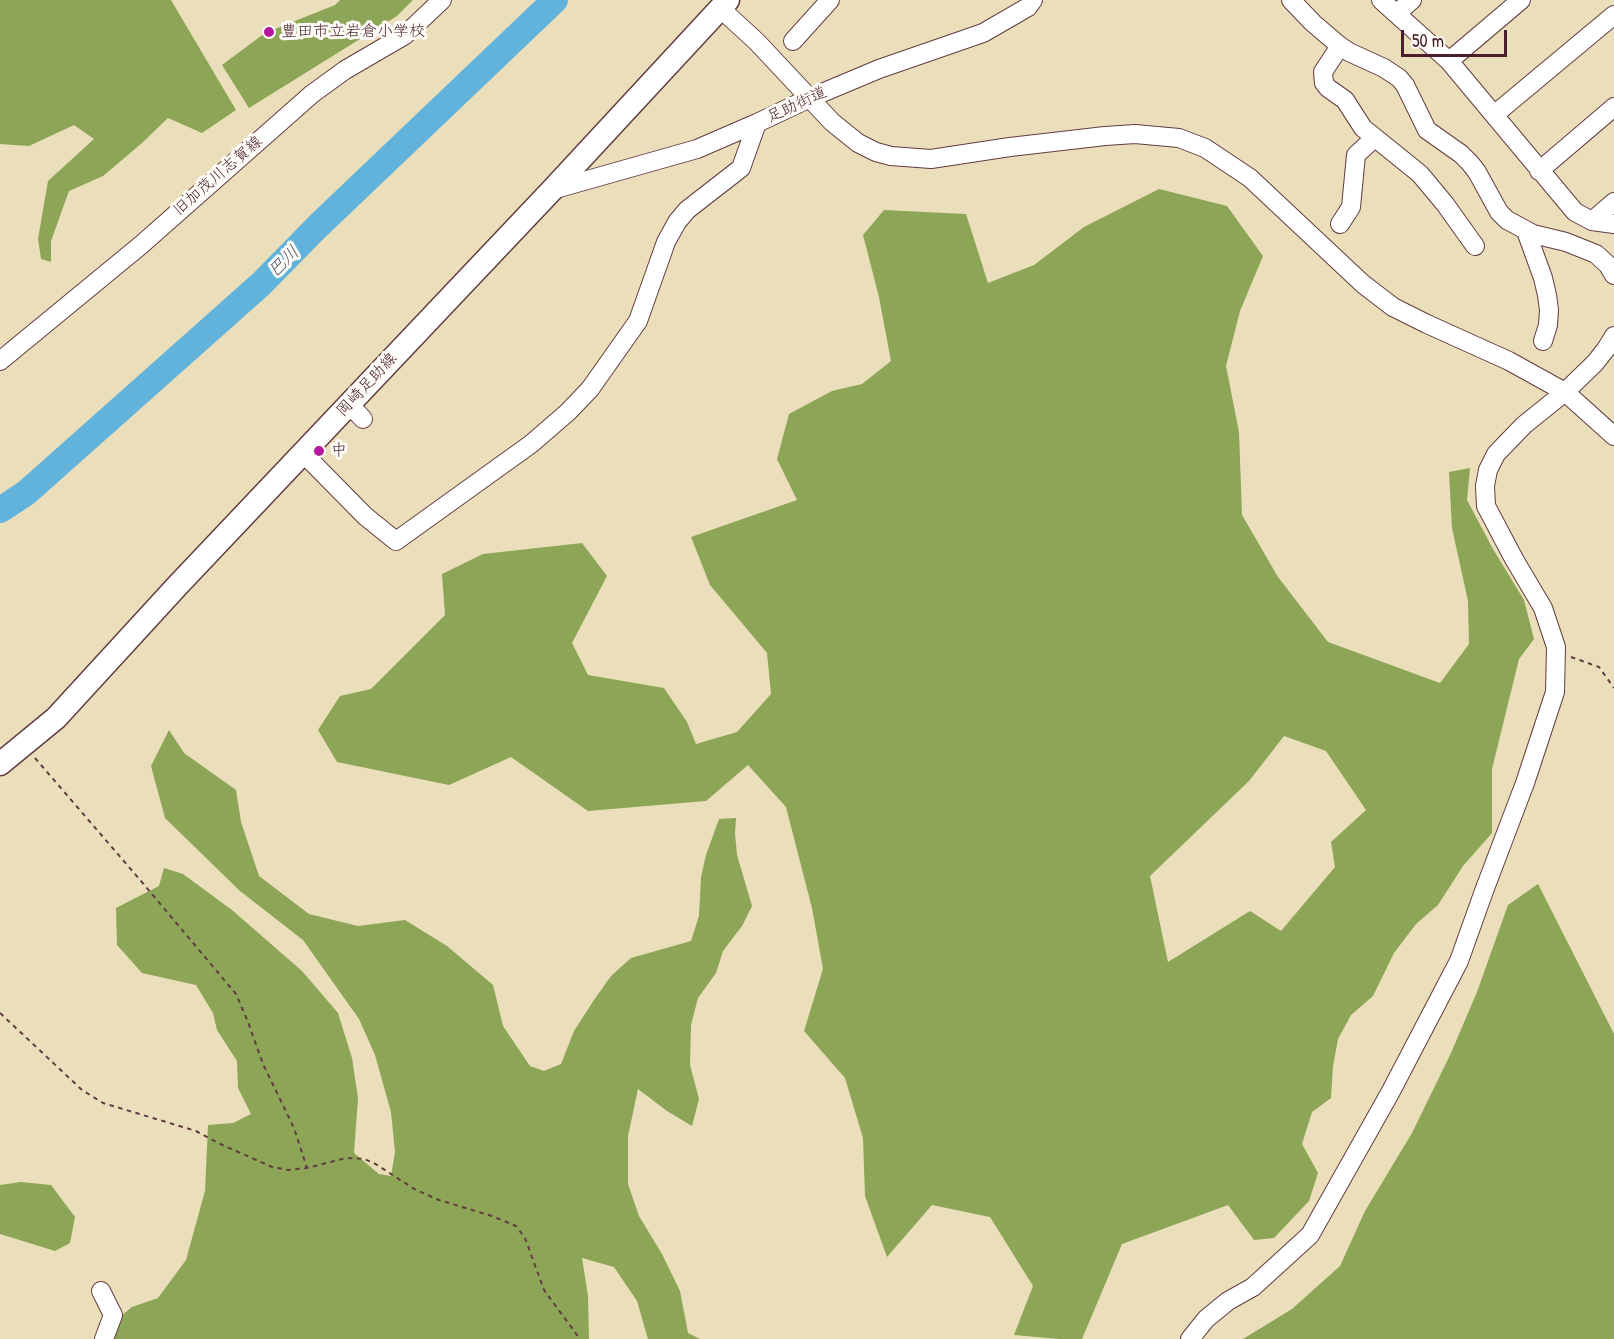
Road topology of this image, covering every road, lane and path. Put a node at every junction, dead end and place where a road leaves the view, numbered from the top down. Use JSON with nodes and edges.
{"nodes":[{"id":1,"x":442,"y":0,"type":"edge"},
{"id":2,"x":830,"y":0,"type":"edge"},
{"id":3,"x":1033,"y":0,"type":"edge"},
{"id":4,"x":1291,"y":0,"type":"edge"},
{"id":5,"x":1381,"y":0,"type":"edge"},
{"id":6,"x":1412,"y":0,"type":"edge"},
{"id":7,"x":1521,"y":0,"type":"edge"},
{"id":8,"x":721,"y":3,"type":"edge"},
{"id":9,"x":1397,"y":13,"type":"junction"},
{"id":10,"x":1614,"y":15,"type":"edge"},
{"id":11,"x":793,"y":41,"type":"dead end"},
{"id":12,"x":1340,"y":46,"type":"junction"},
{"id":13,"x":1449,"y":61,"type":"junction"},
{"id":14,"x":810,"y":98,"type":"junction"},
{"id":15,"x":1614,"y":107,"type":"edge"},
{"id":16,"x":1494,"y":115,"type":"junction"},
{"id":17,"x":758,"y":123,"type":"junction"},
{"id":18,"x":1373,"y":136,"type":"junction"},
{"id":19,"x":1539,"y":171,"type":"junction"},
{"id":20,"x":552,"y":190,"type":"junction"},
{"id":21,"x":1614,"y":202,"type":"edge"},
{"id":22,"x":1592,"y":221,"type":"junction"},
{"id":23,"x":1340,"y":224,"type":"dead end"},
{"id":24,"x":1614,"y":224,"type":"edge"},
{"id":25,"x":1526,"y":231,"type":"junction"},
{"id":26,"x":1475,"y":246,"type":"dead end"},
{"id":27,"x":1614,"y":275,"type":"edge"},
{"id":28,"x":1614,"y":336,"type":"edge"},
{"id":29,"x":1543,"y":341,"type":"dead end"},
{"id":30,"x":0,"y":361,"type":"edge"},
{"id":31,"x":1565,"y":392,"type":"junction"},
{"id":32,"x":1614,"y":436,"type":"edge"},
{"id":33,"x":303,"y":453,"type":"junction"},
{"id":34,"x":1556,"y":656,"type":"junction"},
{"id":35,"x":1614,"y":688,"type":"edge"},
{"id":36,"x":24,"y":745,"type":"junction"},
{"id":37,"x":0,"y":764,"type":"edge"},
{"id":38,"x":0,"y":1013,"type":"edge"},
{"id":39,"x":307,"y":1168,"type":"junction"},
{"id":40,"x":101,"y":1291,"type":"dead end"},
{"id":41,"x":104,"y":1339,"type":"edge"},
{"id":42,"x":580,"y":1339,"type":"edge"},
{"id":43,"x":1190,"y":1339,"type":"edge"}],
"edges":[{"from":1,"to":30,"type":"street","name":"旧加茂川志賀線"},
{"from":2,"to":11,"type":"street"},
{"from":3,"to":14,"type":"street","name":"足助街道"},
{"from":4,"to":12,"type":"street"},
{"from":5,"to":9,"type":"street"},
{"from":6,"to":9,"type":"street"},
{"from":7,"to":13,"type":"street"},
{"from":8,"to":14,"type":"street"},
{"from":8,"to":20,"type":"main road","name":"岡崎足助線"},
{"from":9,"to":13,"type":"street"},
{"from":10,"to":16,"type":"street"},
{"from":12,"to":18,"type":"street"},
{"from":12,"to":25,"type":"street"},
{"from":13,"to":16,"type":"street"},
{"from":14,"to":17,"type":"street","name":"足助街道"},
{"from":14,"to":31,"type":"street"},
{"from":15,"to":19,"type":"street"},
{"from":16,"to":19,"type":"street"},
{"from":17,"to":20,"type":"street","name":"足助街道"},
{"from":17,"to":33,"type":"street"},
{"from":18,"to":23,"type":"street"},
{"from":18,"to":26,"type":"street"},
{"from":19,"to":22,"type":"street"},
{"from":20,"to":33,"type":"main road","name":"岡崎足助線"},
{"from":21,"to":22,"type":"street"},
{"from":22,"to":24,"type":"street"},
{"from":25,"to":27,"type":"street"},
{"from":25,"to":29,"type":"street"},
{"from":28,"to":31,"type":"street"},
{"from":31,"to":32,"type":"street"},
{"from":31,"to":34,"type":"street"},
{"from":33,"to":36,"type":"main road","name":"岡崎足助線"},
{"from":34,"to":35,"type":"path"},
{"from":34,"to":43,"type":"street"},
{"from":36,"to":37,"type":"main road","name":"岡崎足助線"},
{"from":36,"to":39,"type":"path"},
{"from":38,"to":39,"type":"path"},
{"from":39,"to":42,"type":"path"},
{"from":40,"to":41,"type":"street"}]}
